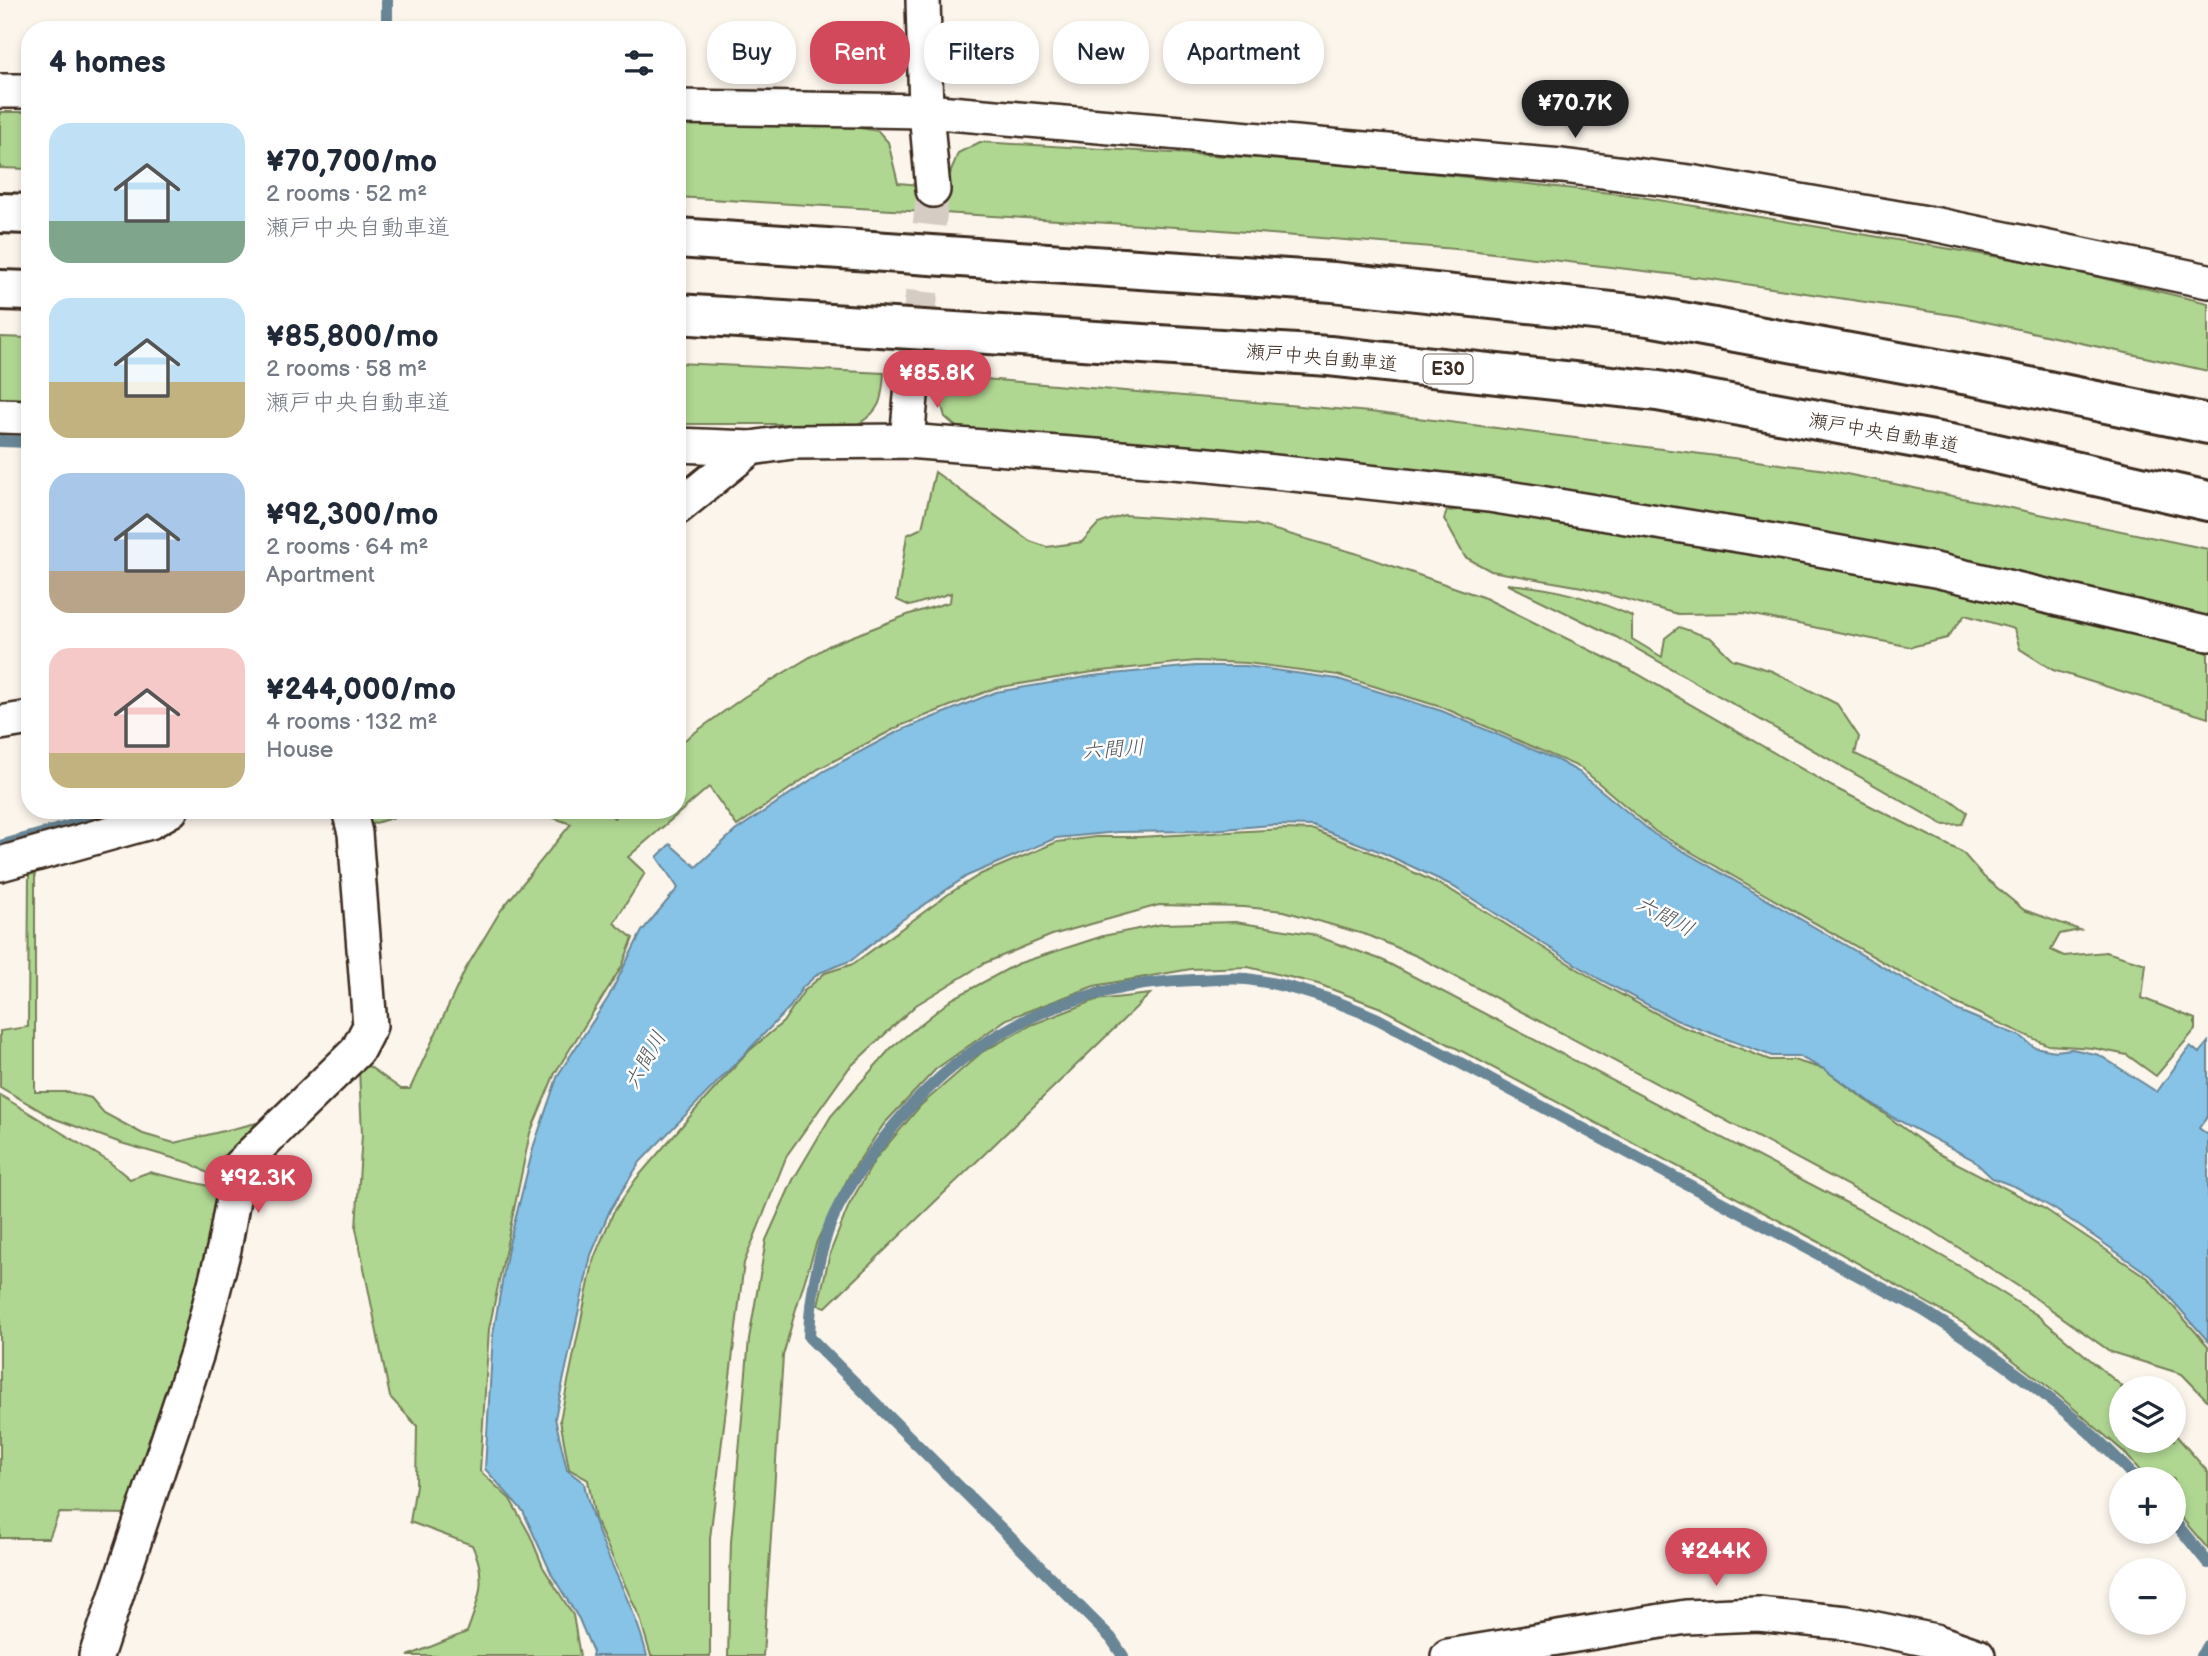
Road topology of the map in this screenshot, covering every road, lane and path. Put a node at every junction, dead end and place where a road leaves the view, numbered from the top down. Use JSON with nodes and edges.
{"nodes":[{"id":1,"x":923,"y":0,"type":"edge"},
{"id":2,"x":21,"y":91,"type":"edge"},
{"id":3,"x":0,"y":92,"type":"edge"},
{"id":4,"x":686,"y":107,"type":"edge"},
{"id":5,"x":926,"y":111,"type":"junction"},
{"id":6,"x":933,"y":190,"type":"tunnel mouth"},
{"id":7,"x":0,"y":213,"type":"edge"},
{"id":8,"x":21,"y":214,"type":"edge"},
{"id":9,"x":686,"y":239,"type":"edge"},
{"id":10,"x":2208,"y":281,"type":"edge"},
{"id":11,"x":0,"y":290,"type":"edge"},
{"id":12,"x":21,"y":291,"type":"edge"},
{"id":13,"x":686,"y":315,"type":"edge"},
{"id":14,"x":913,"y":374,"type":"tunnel mouth"},
{"id":15,"x":0,"y":416,"type":"edge"},
{"id":16,"x":21,"y":417,"type":"edge"},
{"id":17,"x":2208,"y":424,"type":"edge"},
{"id":18,"x":907,"y":441,"type":"junction"},
{"id":19,"x":686,"y":445,"type":"edge"},
{"id":20,"x":751,"y":448,"type":"junction"},
{"id":21,"x":686,"y":501,"type":"edge"},
{"id":22,"x":2208,"y":501,"type":"edge"},
{"id":23,"x":2208,"y":634,"type":"edge"},
{"id":24,"x":21,"y":720,"type":"edge"},
{"id":25,"x":0,"y":723,"type":"edge"},
{"id":26,"x":155,"y":819,"type":"edge"},
{"id":27,"x":351,"y":819,"type":"edge"},
{"id":28,"x":0,"y":864,"type":"edge"},
{"id":29,"x":96,"y":1656,"type":"edge"},
{"id":30,"x":1448,"y":1656,"type":"edge"},
{"id":31,"x":1978,"y":1656,"type":"edge"}],
"edges":[{"from":1,"to":5,"type":"street"},
{"from":2,"to":3,"type":"street"},
{"from":4,"to":5,"type":"street"},
{"from":5,"to":6,"type":"street"},
{"from":5,"to":10,"type":"street"},
{"from":7,"to":8,"type":"highway"},
{"from":9,"to":17,"type":"highway"},
{"from":11,"to":12,"type":"highway"},
{"from":13,"to":22,"type":"highway","name":"瀬戸中央自動車道","number":"E30"},
{"from":14,"to":18,"type":"street"},
{"from":15,"to":16,"type":"street"},
{"from":18,"to":20,"type":"street"},
{"from":18,"to":23,"type":"street"},
{"from":19,"to":20,"type":"street"},
{"from":20,"to":21,"type":"street"},
{"from":24,"to":25,"type":"street"},
{"from":26,"to":28,"type":"street"},
{"from":27,"to":29,"type":"street"},
{"from":30,"to":31,"type":"street"}]}
